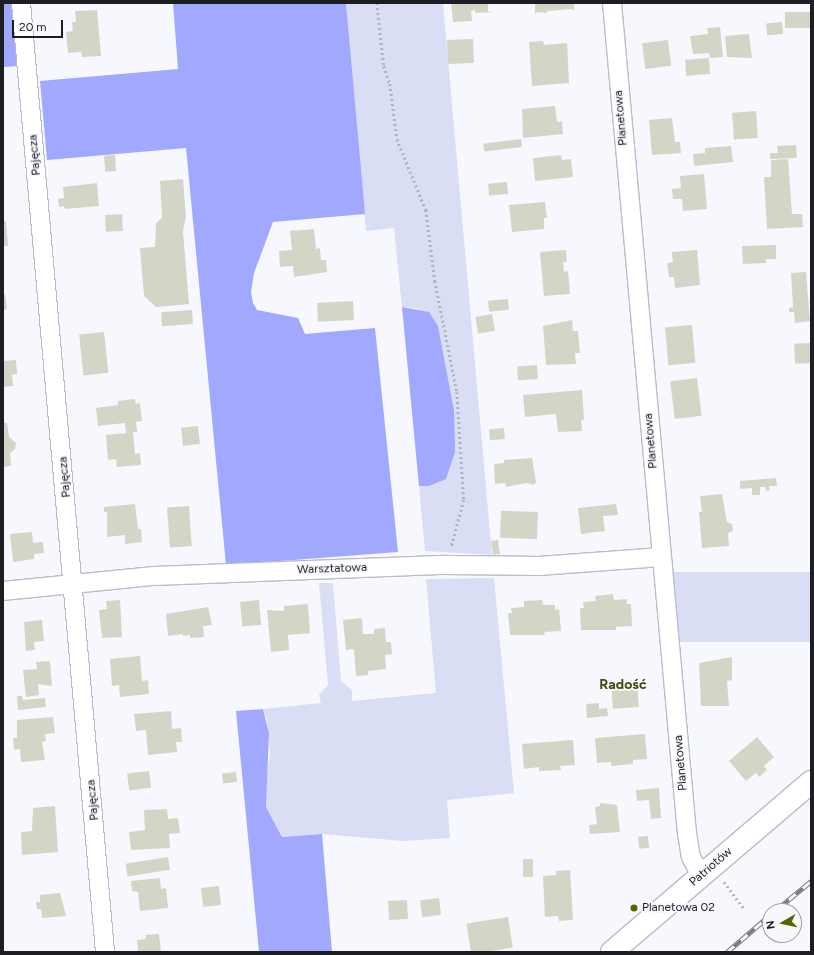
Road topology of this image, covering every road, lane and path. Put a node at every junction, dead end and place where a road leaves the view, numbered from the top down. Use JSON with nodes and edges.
{"nodes":[{"id":1,"x":21,"y":3,"type":"edge"},
{"id":2,"x":377,"y":3,"type":"edge"},
{"id":3,"x":612,"y":3,"type":"edge"},
{"id":4,"x":662,"y":557,"type":"junction"},
{"id":5,"x":446,"y":565,"type":"junction"},
{"id":6,"x":74,"y":584,"type":"junction"},
{"id":7,"x":3,"y":591,"type":"edge"},
{"id":8,"x":811,"y":782,"type":"edge"},
{"id":9,"x":707,"y":871,"type":"junction"},
{"id":10,"x":744,"y":909,"type":"dead end"},
{"id":11,"x":105,"y":952,"type":"edge"},
{"id":12,"x":612,"y":952,"type":"edge"}],
"edges":[{"from":1,"to":6,"type":"street","name":"Pajęcza"},
{"from":2,"to":5,"type":"path"},
{"from":3,"to":4,"type":"street","name":"Planetowa"},
{"from":4,"to":5,"type":"street","name":"Warsztatowa"},
{"from":4,"to":9,"type":"street","name":"Planetowa"},
{"from":5,"to":6,"type":"street","name":"Warsztatowa"},
{"from":6,"to":7,"type":"street","name":"Warsztatowa"},
{"from":6,"to":11,"type":"street","name":"Pajęcza"},
{"from":8,"to":9,"type":"main road","name":"Patriotów"},
{"from":9,"to":10,"type":"path"},
{"from":9,"to":12,"type":"main road","name":"Patriotów"}]}
